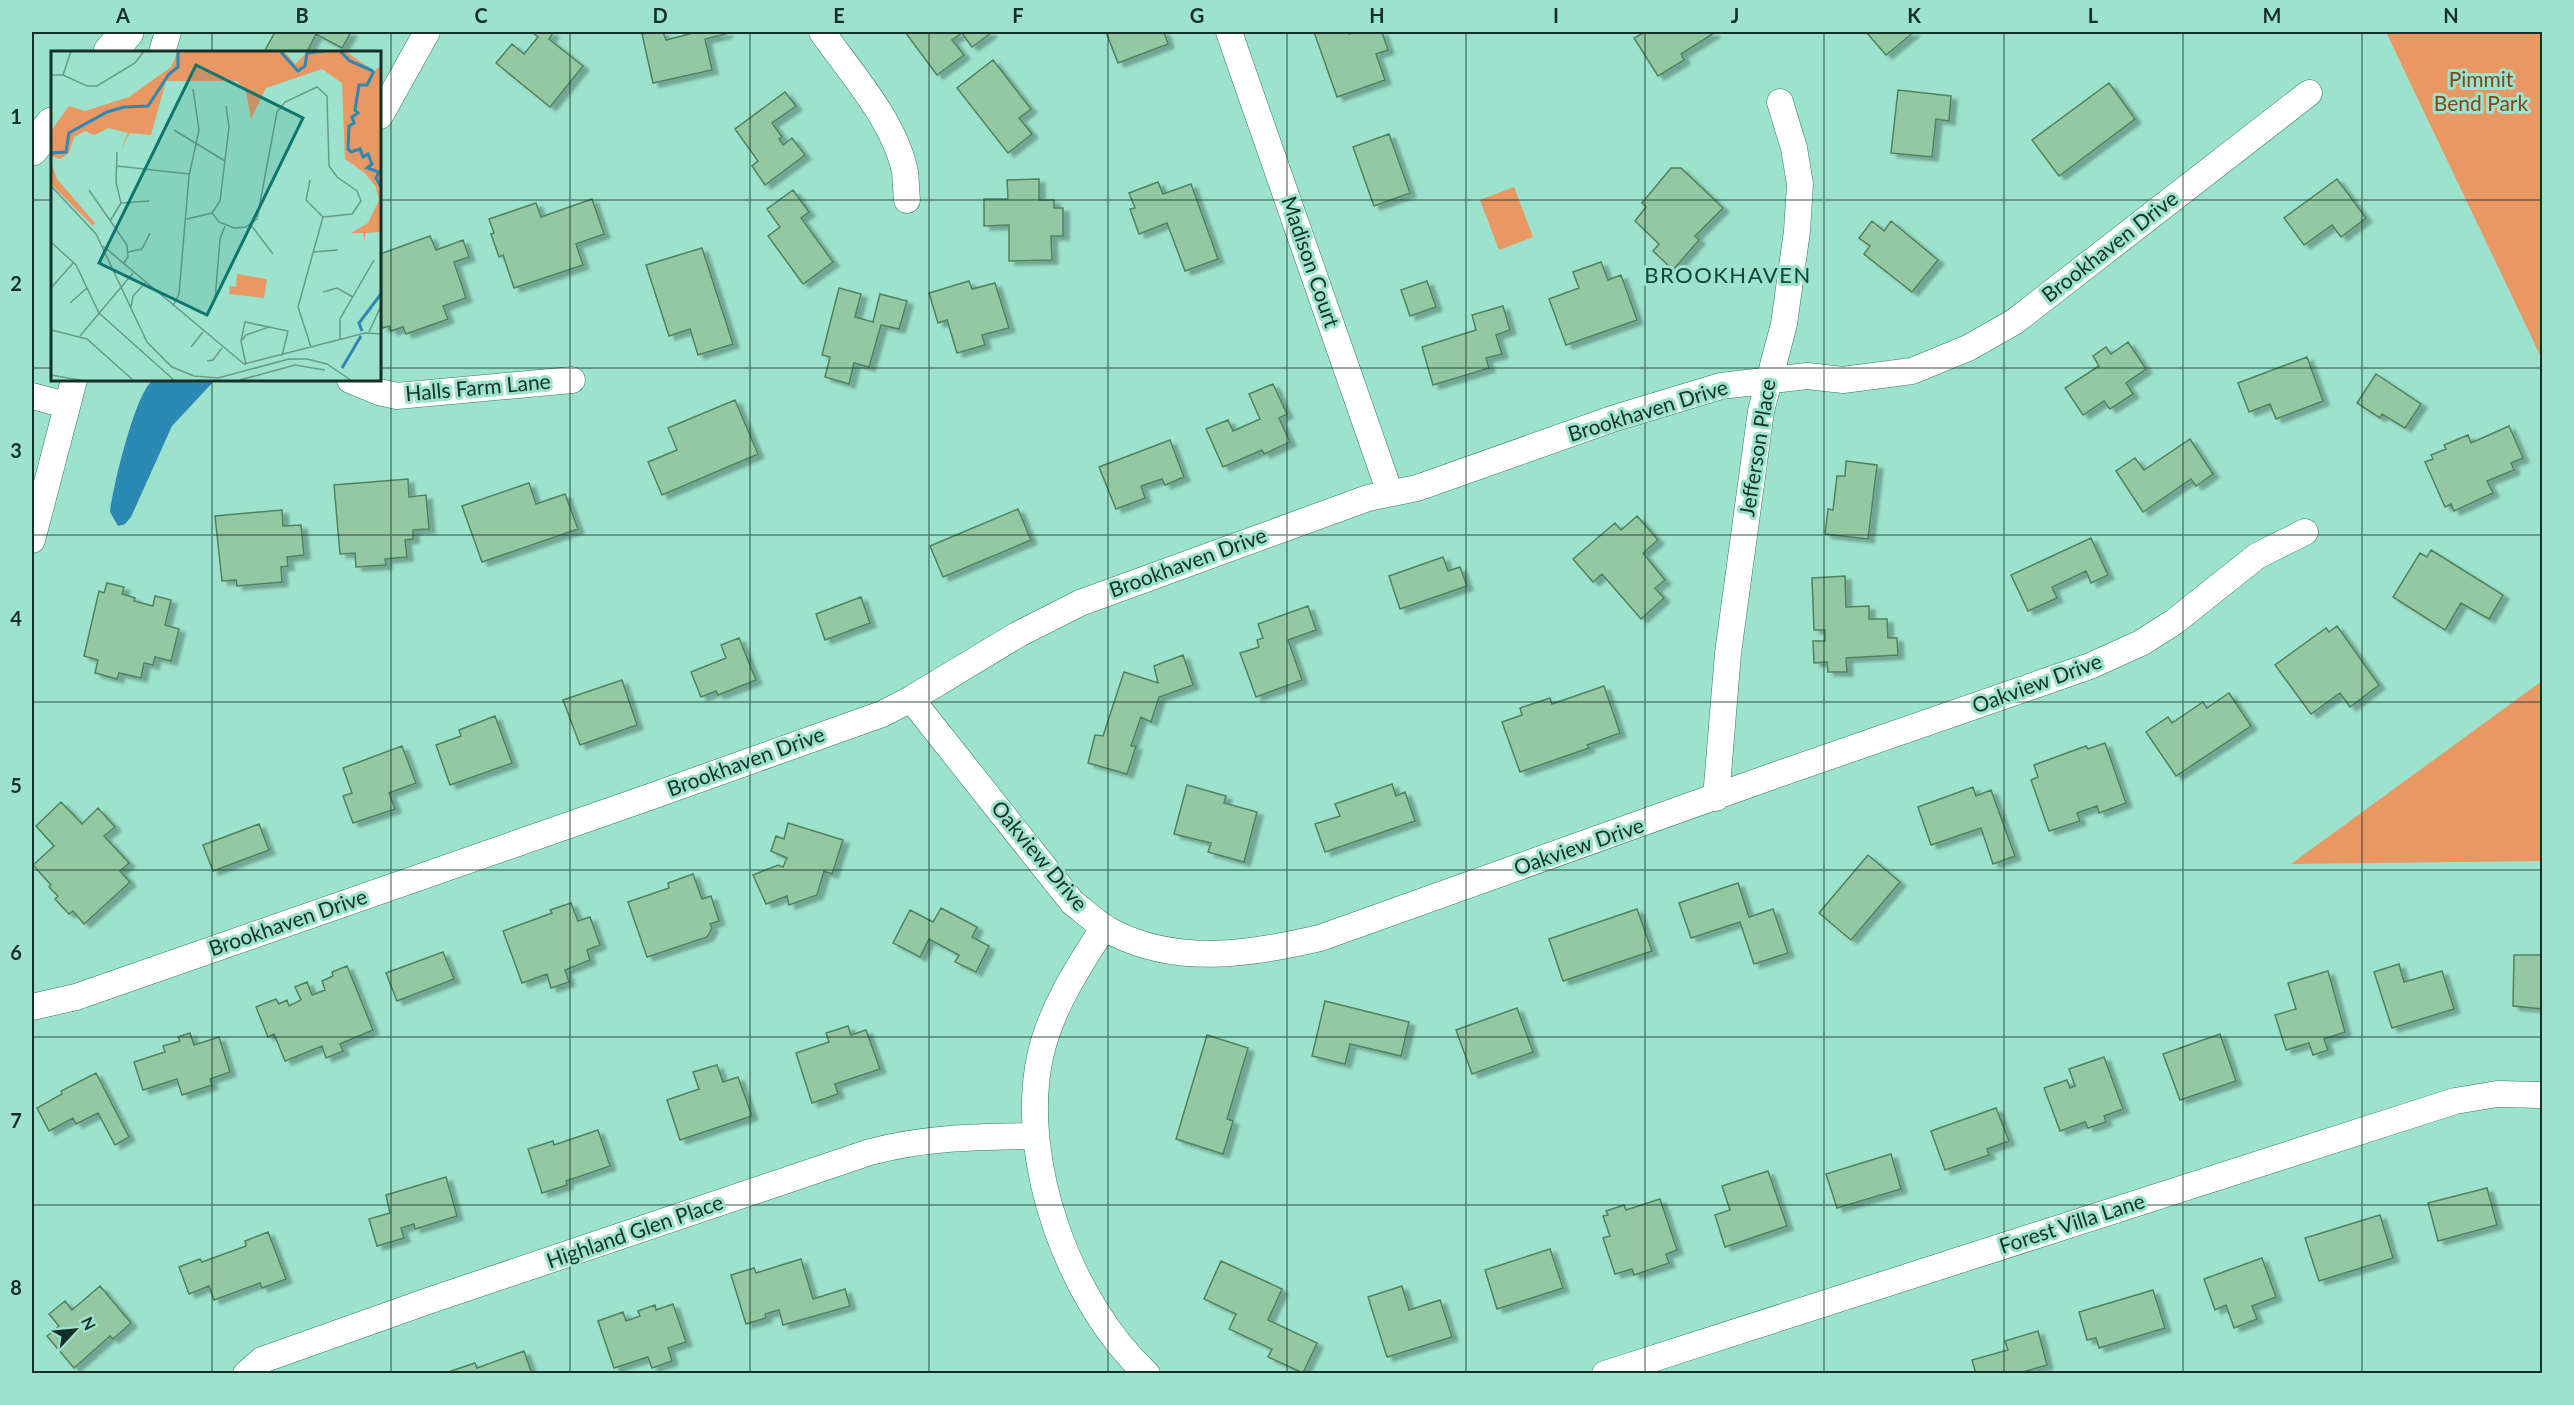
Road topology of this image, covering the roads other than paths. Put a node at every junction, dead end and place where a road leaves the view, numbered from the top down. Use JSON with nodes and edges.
{"nodes":[{"id":1,"x":127,"y":32,"type":"edge"},
{"id":2,"x":168,"y":32,"type":"edge"},
{"id":3,"x":427,"y":32,"type":"edge"},
{"id":4,"x":822,"y":32,"type":"edge"},
{"id":5,"x":1229,"y":32,"type":"edge"},
{"id":6,"x":111,"y":51,"type":"edge"},
{"id":7,"x":162,"y":51,"type":"edge"},
{"id":8,"x":2309,"y":93,"type":"dead end"},
{"id":9,"x":1779,"y":102,"type":"dead end"},
{"id":10,"x":381,"y":114,"type":"edge"},
{"id":11,"x":51,"y":125,"type":"edge"},
{"id":12,"x":32,"y":150,"type":"edge"},
{"id":13,"x":907,"y":200,"type":"dead end"},
{"id":14,"x":1768,"y":379,"type":"junction"},
{"id":15,"x":572,"y":380,"type":"dead end"},
{"id":16,"x":74,"y":381,"type":"edge"},
{"id":17,"x":352,"y":381,"type":"edge"},
{"id":18,"x":32,"y":396,"type":"edge"},
{"id":19,"x":66,"y":405,"type":"junction"},
{"id":20,"x":1390,"y":493,"type":"junction"},
{"id":21,"x":2305,"y":532,"type":"dead end"},
{"id":22,"x":32,"y":540,"type":"edge"},
{"id":23,"x":911,"y":699,"type":"junction"},
{"id":24,"x":1716,"y":798,"type":"junction"},
{"id":25,"x":1104,"y":927,"type":"junction"},
{"id":26,"x":32,"y":1007,"type":"edge"},
{"id":27,"x":2542,"y":1095,"type":"edge"},
{"id":28,"x":1035,"y":1136,"type":"junction"},
{"id":29,"x":246,"y":1374,"type":"edge"},
{"id":30,"x":1147,"y":1374,"type":"edge"},
{"id":31,"x":1605,"y":1374,"type":"edge"}],
"edges":[{"from":1,"to":6,"type":"main road"},
{"from":2,"to":7,"type":"street"},
{"from":3,"to":10,"type":"street"},
{"from":4,"to":13,"type":"street"},
{"from":5,"to":20,"type":"street","name":"Madison Court"},
{"from":8,"to":14,"type":"street","name":"Brookhaven Drive"},
{"from":9,"to":14,"type":"street","name":"Jefferson Place"},
{"from":11,"to":12,"type":"main road"},
{"from":14,"to":20,"type":"street","name":"Brookhaven Drive"},
{"from":14,"to":24,"type":"street","name":"Jefferson Place"},
{"from":15,"to":17,"type":"street","name":"Halls Farm Lane"},
{"from":16,"to":19,"type":"street"},
{"from":18,"to":19,"type":"street"},
{"from":19,"to":22,"type":"street"},
{"from":20,"to":23,"type":"street","name":"Brookhaven Drive"},
{"from":21,"to":24,"type":"street","name":"Oakview Drive"},
{"from":23,"to":25,"type":"street","name":"Oakview Drive"},
{"from":23,"to":26,"type":"street","name":"Brookhaven Drive"},
{"from":24,"to":25,"type":"street","name":"Oakview Drive"},
{"from":25,"to":28,"type":"street"},
{"from":27,"to":31,"type":"street","name":"Forest Villa Lane"},
{"from":28,"to":29,"type":"street","name":"Highland Glen Place"},
{"from":28,"to":30,"type":"street"}]}
